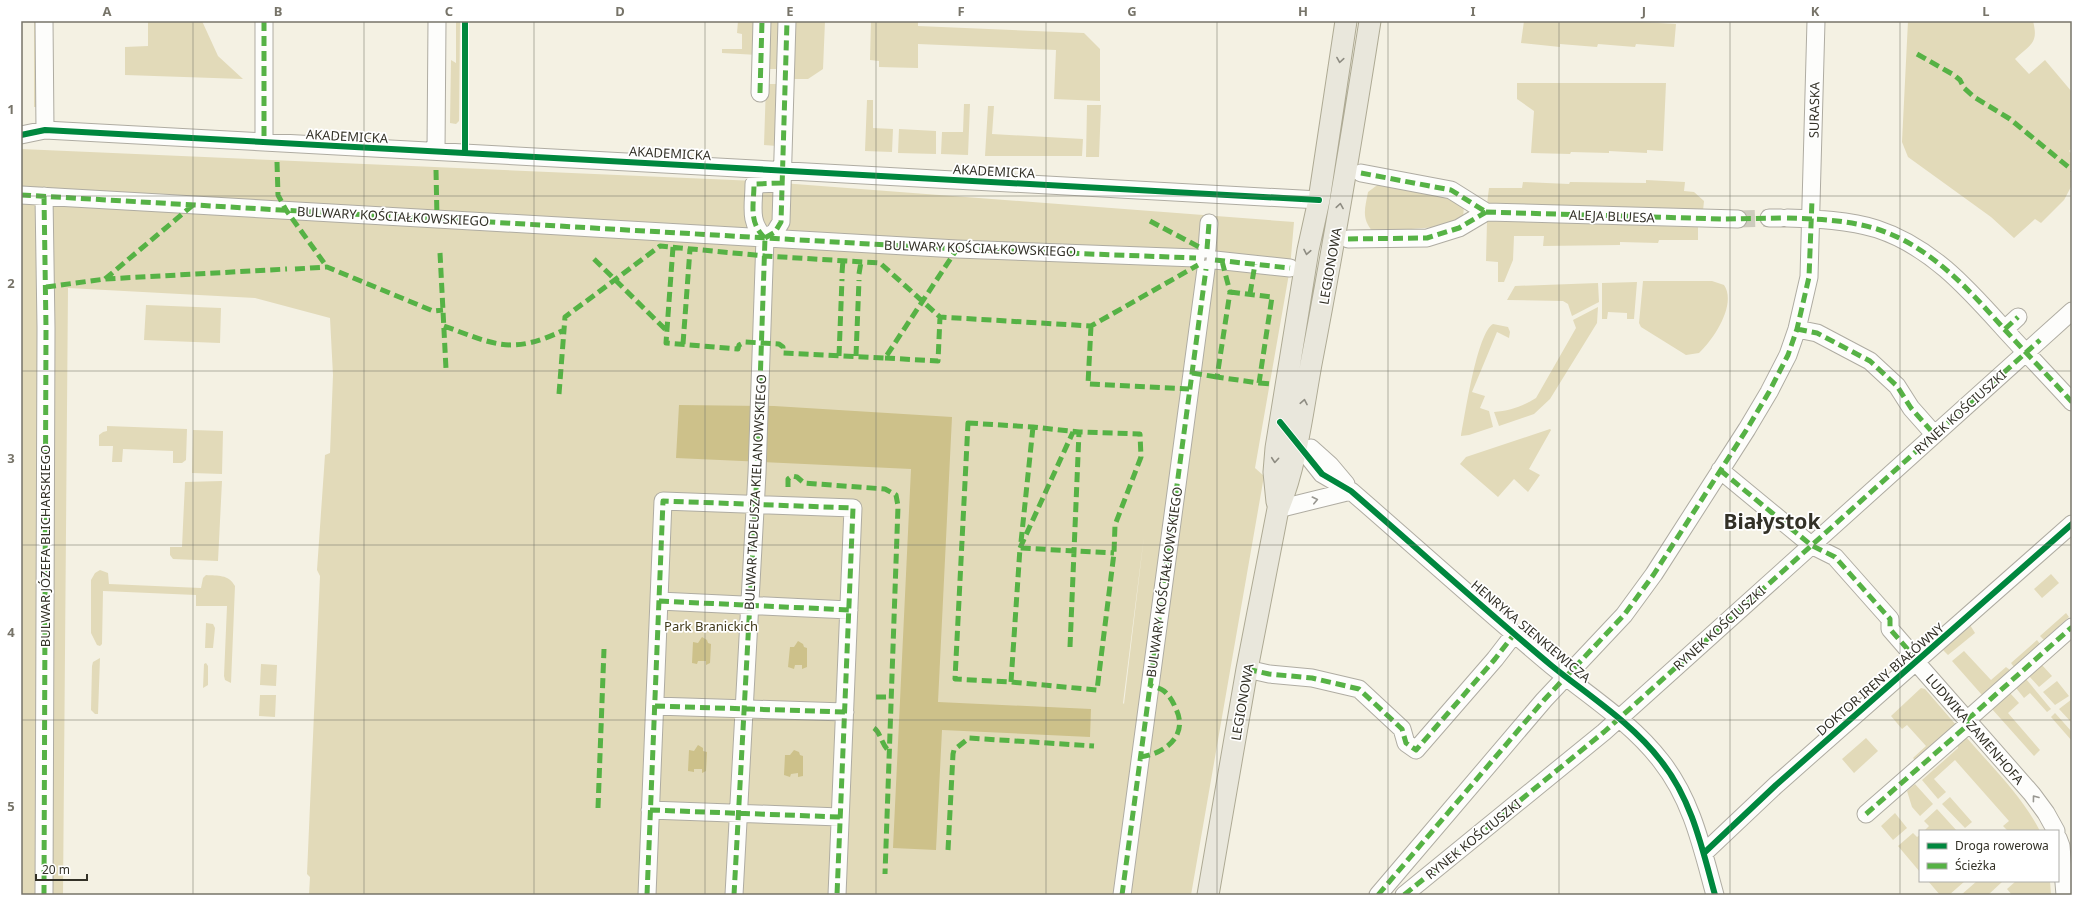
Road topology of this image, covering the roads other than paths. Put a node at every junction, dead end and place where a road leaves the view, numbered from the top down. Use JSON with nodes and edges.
{"nodes":[{"id":1,"x":44,"y":21,"type":"edge"},
{"id":2,"x":264,"y":21,"type":"edge"},
{"id":3,"x":437,"y":21,"type":"edge"},
{"id":4,"x":762,"y":21,"type":"edge"},
{"id":5,"x":788,"y":21,"type":"edge"},
{"id":6,"x":1346,"y":21,"type":"edge"},
{"id":7,"x":1370,"y":21,"type":"edge"},
{"id":8,"x":1816,"y":21,"type":"edge"},
{"id":9,"x":760,"y":93,"type":"dead end"},
{"id":10,"x":46,"y":130,"type":"junction"},
{"id":11,"x":21,"y":135,"type":"edge"},
{"id":12,"x":264,"y":142,"type":"junction"},
{"id":13,"x":436,"y":152,"type":"junction"},
{"id":14,"x":1361,"y":173,"type":"dead end"},
{"id":15,"x":782,"y":177,"type":"junction"},
{"id":16,"x":21,"y":195,"type":"edge"},
{"id":17,"x":44,"y":196,"type":"junction"},
{"id":18,"x":1319,"y":200,"type":"junction"},
{"id":19,"x":1812,"y":200,"type":"joint"},
{"id":20,"x":1486,"y":212,"type":"junction"},
{"id":21,"x":1779,"y":218,"type":"tunnel mouth"},
{"id":22,"x":1811,"y":218,"type":"junction"},
{"id":23,"x":1738,"y":219,"type":"tunnel mouth"},
{"id":24,"x":1209,"y":223,"type":"dead end"},
{"id":25,"x":765,"y":238,"type":"junction"},
{"id":26,"x":1348,"y":239,"type":"dead end"},
{"id":27,"x":1206,"y":259,"type":"junction"},
{"id":28,"x":1290,"y":268,"type":"dead end"},
{"id":29,"x":2072,"y":311,"type":"edge"},
{"id":30,"x":2018,"y":317,"type":"dead end"},
{"id":31,"x":1797,"y":329,"type":"junction"},
{"id":32,"x":2005,"y":329,"type":"junction"},
{"id":33,"x":2026,"y":352,"type":"junction"},
{"id":34,"x":2072,"y":402,"type":"edge"},
{"id":35,"x":1280,"y":422,"type":"junction"},
{"id":36,"x":1934,"y":434,"type":"junction"},
{"id":37,"x":1296,"y":440,"type":"junction"},
{"id":38,"x":1720,"y":470,"type":"junction"},
{"id":39,"x":1351,"y":491,"type":"junction"},
{"id":40,"x":755,"y":504,"type":"junction"},
{"id":41,"x":1278,"y":509,"type":"junction"},
{"id":42,"x":2072,"y":524,"type":"edge"},
{"id":43,"x":1811,"y":545,"type":"junction"},
{"id":44,"x":659,"y":601,"type":"junction"},
{"id":45,"x":750,"y":605,"type":"junction"},
{"id":46,"x":849,"y":610,"type":"junction"},
{"id":47,"x":2072,"y":627,"type":"edge"},
{"id":48,"x":1515,"y":633,"type":"junction"},
{"id":49,"x":1916,"y":662,"type":"junction"},
{"id":50,"x":1248,"y":669,"type":"junction"},
{"id":51,"x":1566,"y":676,"type":"junction"},
{"id":52,"x":655,"y":706,"type":"junction"},
{"id":53,"x":744,"y":709,"type":"junction"},
{"id":54,"x":845,"y":712,"type":"junction"},
{"id":55,"x":1618,"y":718,"type":"junction"},
{"id":56,"x":1969,"y":722,"type":"junction"},
{"id":57,"x":650,"y":810,"type":"junction"},
{"id":58,"x":739,"y":813,"type":"junction"},
{"id":59,"x":1866,"y":814,"type":"dead end"},
{"id":60,"x":840,"y":817,"type":"junction"},
{"id":61,"x":2055,"y":830,"type":"edge"},
{"id":62,"x":2059,"y":842,"type":"edge"},
{"id":63,"x":1704,"y":852,"type":"junction"},
{"id":64,"x":44,"y":895,"type":"edge"},
{"id":65,"x":647,"y":895,"type":"edge"},
{"id":66,"x":734,"y":895,"type":"edge"},
{"id":67,"x":837,"y":895,"type":"edge"},
{"id":68,"x":1122,"y":895,"type":"edge"},
{"id":69,"x":1208,"y":895,"type":"edge"},
{"id":70,"x":1378,"y":895,"type":"edge"},
{"id":71,"x":1404,"y":895,"type":"edge"},
{"id":72,"x":1715,"y":895,"type":"edge"},
{"id":73,"x":2065,"y":895,"type":"edge"}],
"edges":[{"from":1,"to":10,"type":"street"},
{"from":2,"to":12,"type":"street"},
{"from":3,"to":13,"type":"street"},
{"from":4,"to":9,"type":"street"},
{"from":5,"to":15,"type":"street"},
{"from":6,"to":18,"type":"main road","name":"LEGIONOWA","one_way":true},
{"from":37,"to":7,"type":"main road","name":"LEGIONOWA","one_way":true},
{"from":8,"to":19,"type":"street","name":"SURASKA"},
{"from":10,"to":11,"type":"street","name":"AKADEMICKA"},
{"from":10,"to":12,"type":"street","name":"AKADEMICKA"},
{"from":12,"to":13,"type":"street","name":"AKADEMICKA"},
{"from":13,"to":15,"type":"street","name":"AKADEMICKA"},
{"from":14,"to":20,"type":"street"},
{"from":15,"to":18,"type":"street","name":"AKADEMICKA"},
{"from":15,"to":25,"type":"street"},
{"from":15,"to":25,"type":"street"},
{"from":16,"to":17,"type":"street","name":"BULWARY KOŚCIAŁKOWSKIEGO"},
{"from":17,"to":25,"type":"street","name":"BULWARY KOŚCIAŁKOWSKIEGO"},
{"from":17,"to":64,"type":"street","name":"BULWAR JÓZEFA BLICHARSKIEGO"},
{"from":18,"to":35,"type":"main road","name":"LEGIONOWA","one_way":true},
{"from":19,"to":22,"type":"street","name":"RYNEK KOŚCIUSZKI"},
{"from":20,"to":23,"type":"street","name":"ALEJA BLUESA"},
{"from":20,"to":26,"type":"street"},
{"from":21,"to":22,"type":"street"},
{"from":22,"to":31,"type":"street","name":"RYNEK KOŚCIUSZKI"},
{"from":22,"to":32,"type":"street"},
{"from":24,"to":27,"type":"street","name":"BULWARY KOŚCIAŁKOWSKIEGO"},
{"from":25,"to":27,"type":"street","name":"BULWARY KOŚCIAŁKOWSKIEGO"},
{"from":25,"to":40,"type":"street","name":"BULWAR TADEUSZA KIELANOWSKIEGO"},
{"from":27,"to":28,"type":"street","name":"BULWARY KOŚCIAŁKOWSKIEGO"},
{"from":27,"to":68,"type":"street","name":"BULWARY KOŚCIAŁKOWSKIEGO"},
{"from":29,"to":33,"type":"street","name":"RYNEK KOŚCIUSZKI"},
{"from":30,"to":32,"type":"street"},
{"from":31,"to":36,"type":"street"},
{"from":31,"to":38,"type":"street","name":"RYNEK KOŚCIUSZKI"},
{"from":32,"to":33,"type":"street"},
{"from":33,"to":34,"type":"street"},
{"from":33,"to":36,"type":"street","name":"RYNEK KOŚCIUSZKI"},
{"from":35,"to":37,"type":"street","name":"HENRYKA SIENKIEWICZA"},
{"from":35,"to":41,"type":"main road","name":"LEGIONOWA","one_way":true},
{"from":36,"to":43,"type":"street","name":"RYNEK KOŚCIUSZKI"},
{"from":37,"to":39,"type":"street","name":"HENRYKA SIENKIEWICZA"},
{"from":37,"to":41,"type":"main road","name":"LEGIONOWA"},
{"from":38,"to":43,"type":"street","name":"LUDWIKA ZAMENHOFA"},
{"from":38,"to":51,"type":"street","name":"RYNEK KOŚCIUSZKI"},
{"from":41,"to":39,"type":"street","one_way":true},
{"from":39,"to":48,"type":"street","name":"HENRYKA SIENKIEWICZA"},
{"from":40,"to":44,"type":"street"},
{"from":40,"to":45,"type":"street","name":"BULWAR TADEUSZA KIELANOWSKIEGO"},
{"from":40,"to":46,"type":"street"},
{"from":41,"to":50,"type":"main road","name":"LEGIONOWA"},
{"from":42,"to":49,"type":"street","name":"DOKTOR IRENY BIAŁÓWNY"},
{"from":43,"to":49,"type":"street","name":"LUDWIKA ZAMENHOFA"},
{"from":43,"to":55,"type":"street","name":"RYNEK KOŚCIUSZKI"},
{"from":44,"to":45,"type":"street"},
{"from":44,"to":52,"type":"street"},
{"from":45,"to":46,"type":"street"},
{"from":45,"to":53,"type":"street","name":"BULWAR TADEUSZA KIELANOWSKIEGO"},
{"from":46,"to":54,"type":"street"},
{"from":47,"to":56,"type":"street"},
{"from":48,"to":50,"type":"street"},
{"from":48,"to":51,"type":"street","name":"HENRYKA SIENKIEWICZA"},
{"from":49,"to":56,"type":"street","name":"LUDWIKA ZAMENHOFA"},
{"from":49,"to":63,"type":"street","name":"DOKTOR IRENY BIAŁÓWNY"},
{"from":50,"to":69,"type":"main road","name":"LEGIONOWA"},
{"from":51,"to":55,"type":"street","name":"HENRYKA SIENKIEWICZA"},
{"from":51,"to":70,"type":"street","name":"RYNEK KOŚCIUSZKI"},
{"from":52,"to":53,"type":"street"},
{"from":52,"to":57,"type":"street"},
{"from":53,"to":54,"type":"street"},
{"from":53,"to":58,"type":"street","name":"BULWAR TADEUSZA KIELANOWSKIEGO"},
{"from":54,"to":60,"type":"street"},
{"from":55,"to":63,"type":"street","name":"HENRYKA SIENKIEWICZA"},
{"from":55,"to":71,"type":"street","name":"RYNEK KOŚCIUSZKI"},
{"from":56,"to":59,"type":"street"},
{"from":61,"to":56,"type":"street","name":"LUDWIKA ZAMENHOFA","one_way":true},
{"from":57,"to":58,"type":"street"},
{"from":57,"to":65,"type":"street"},
{"from":58,"to":60,"type":"street"},
{"from":58,"to":66,"type":"street","name":"BULWAR TADEUSZA KIELANOWSKIEGO"},
{"from":60,"to":67,"type":"street"},
{"from":62,"to":73,"type":"street"},
{"from":63,"to":72,"type":"street","name":"HENRYKA SIENKIEWICZA"}]}
